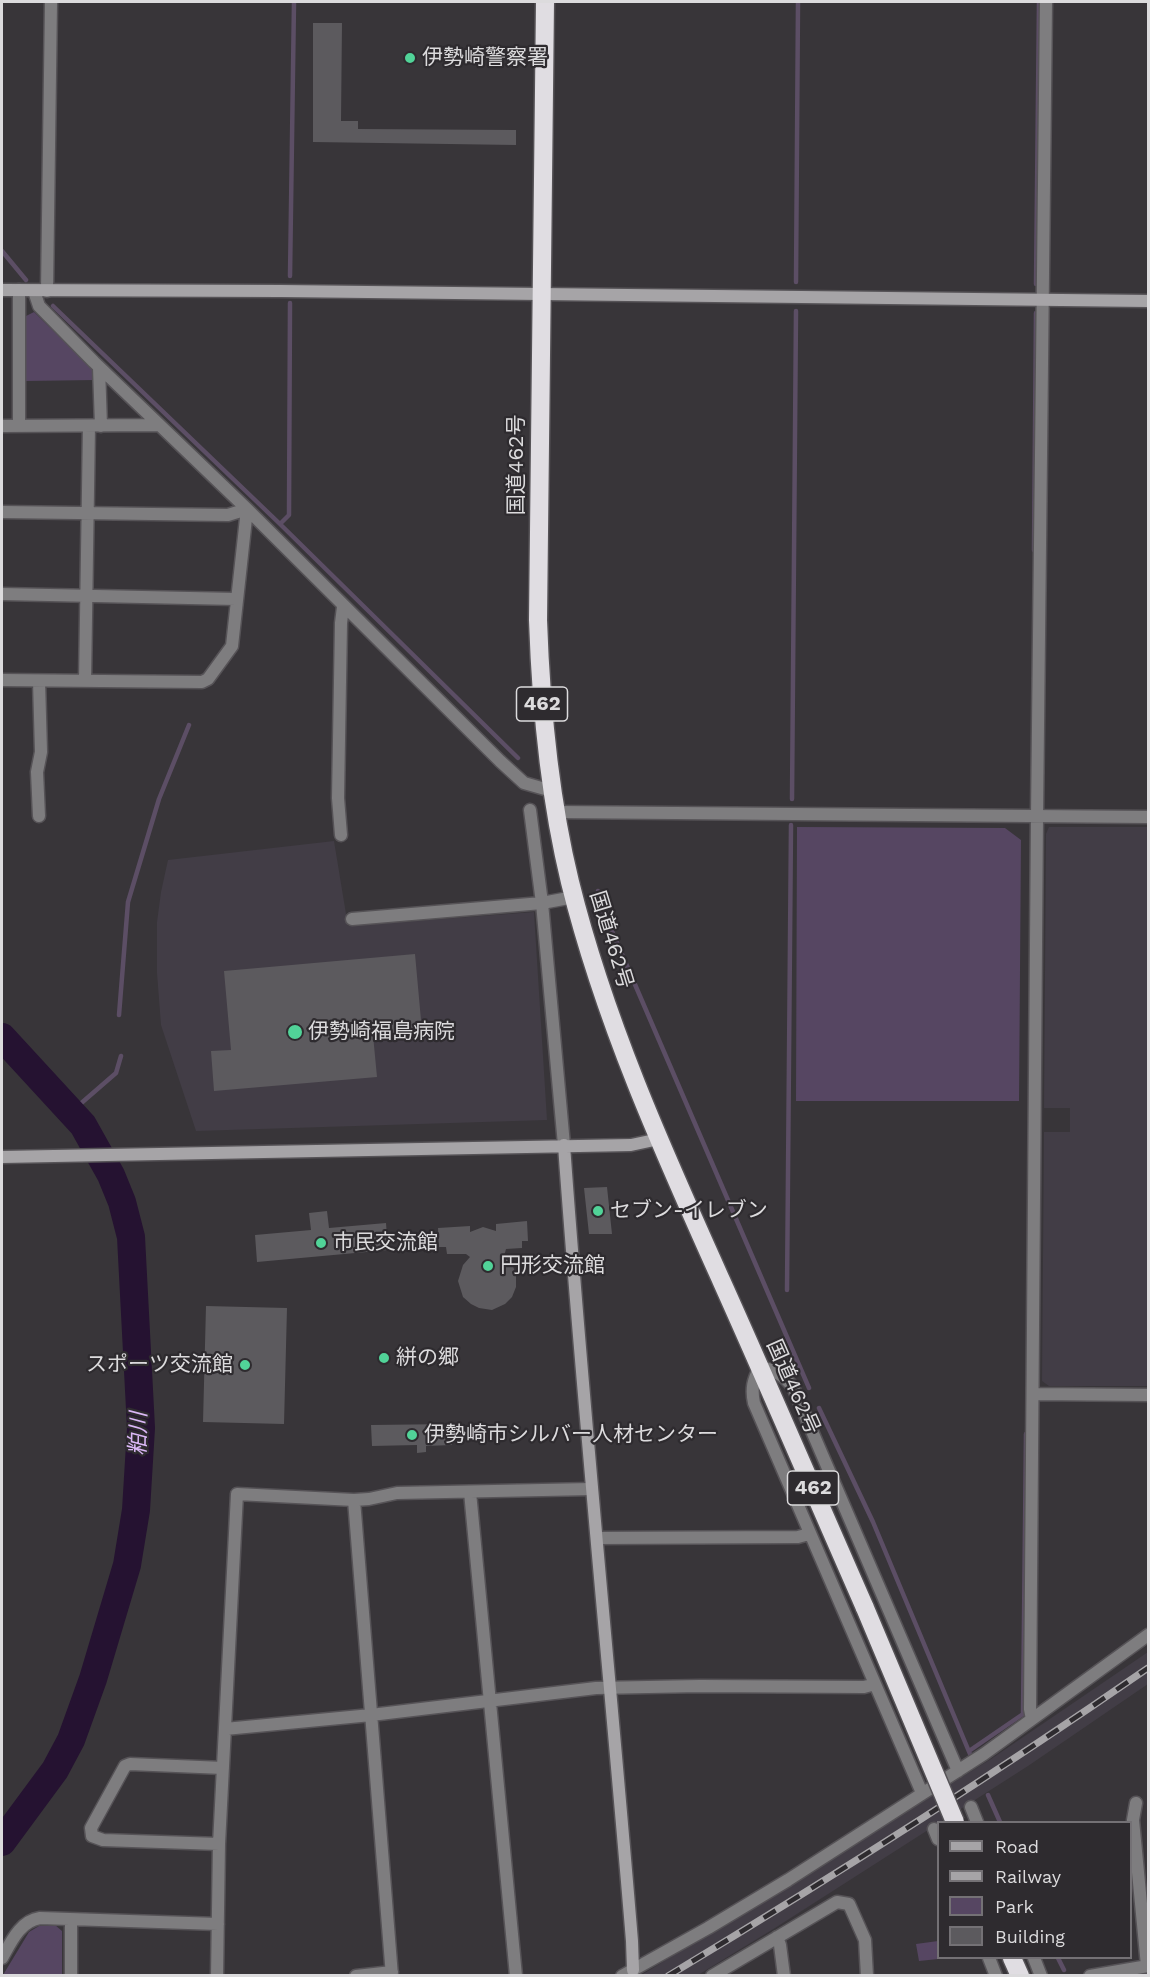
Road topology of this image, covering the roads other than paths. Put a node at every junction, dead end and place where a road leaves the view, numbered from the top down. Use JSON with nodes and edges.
{"nodes":[{"id":1,"x":51,"y":2,"type":"edge"},
{"id":2,"x":545,"y":2,"type":"edge"},
{"id":3,"x":1046,"y":2,"type":"edge"},
{"id":4,"x":2,"y":290,"type":"edge"},
{"id":5,"x":19,"y":290,"type":"junction"},
{"id":6,"x":40,"y":291,"type":"junction"},
{"id":7,"x":541,"y":294,"type":"junction"},
{"id":8,"x":1043,"y":299,"type":"junction"},
{"id":9,"x":1149,"y":301,"type":"edge"},
{"id":10,"x":99,"y":367,"type":"junction"},
{"id":11,"x":2,"y":426,"type":"edge"},
{"id":12,"x":19,"y":426,"type":"junction"},
{"id":13,"x":95,"y":426,"type":"junction"},
{"id":14,"x":159,"y":426,"type":"junction"},
{"id":15,"x":247,"y":509,"type":"junction"},
{"id":16,"x":2,"y":512,"type":"edge"},
{"id":17,"x":87,"y":513,"type":"junction"},
{"id":18,"x":2,"y":594,"type":"edge"},
{"id":19,"x":86,"y":595,"type":"junction"},
{"id":20,"x":236,"y":599,"type":"junction"},
{"id":21,"x":343,"y":607,"type":"junction"},
{"id":22,"x":2,"y":680,"type":"edge"},
{"id":23,"x":39,"y":681,"type":"junction"},
{"id":24,"x":85,"y":681,"type":"junction"},
{"id":25,"x":552,"y":792,"type":"junction"},
{"id":26,"x":530,"y":810,"type":"dead end"},
{"id":27,"x":556,"y":813,"type":"junction"},
{"id":28,"x":39,"y":816,"type":"dead end"},
{"id":29,"x":1037,"y":816,"type":"junction"},
{"id":30,"x":1149,"y":817,"type":"edge"},
{"id":31,"x":341,"y":836,"type":"dead end"},
{"id":32,"x":574,"y":897,"type":"junction"},
{"id":33,"x":542,"y":903,"type":"junction"},
{"id":34,"x":352,"y":919,"type":"dead end"},
{"id":35,"x":659,"y":1138,"type":"junction"},
{"id":36,"x":564,"y":1145,"type":"junction"},
{"id":37,"x":4,"y":1157,"type":"edge"},
{"id":38,"x":760,"y":1367,"type":"junction"},
{"id":39,"x":1033,"y":1394,"type":"junction"},
{"id":40,"x":1149,"y":1395,"type":"edge"},
{"id":41,"x":591,"y":1489,"type":"junction"},
{"id":42,"x":470,"y":1492,"type":"junction"},
{"id":43,"x":354,"y":1500,"type":"junction"},
{"id":44,"x":809,"y":1534,"type":"junction"},
{"id":45,"x":597,"y":1538,"type":"junction"},
{"id":46,"x":1149,"y":1635,"type":"edge"},
{"id":47,"x":875,"y":1684,"type":"junction"},
{"id":48,"x":611,"y":1687,"type":"junction"},
{"id":49,"x":489,"y":1700,"type":"junction"},
{"id":50,"x":372,"y":1714,"type":"junction"},
{"id":51,"x":1032,"y":1719,"type":"junction"},
{"id":52,"x":225,"y":1729,"type":"junction"},
{"id":53,"x":223,"y":1768,"type":"junction"},
{"id":54,"x":958,"y":1771,"type":"junction"},
{"id":55,"x":922,"y":1793,"type":"junction"},
{"id":56,"x":1136,"y":1803,"type":"dead end"},
{"id":57,"x":970,"y":1807,"type":"dead end"},
{"id":58,"x":955,"y":1821,"type":"edge"},
{"id":59,"x":977,"y":1821,"type":"edge"},
{"id":60,"x":219,"y":1844,"type":"junction"},
{"id":61,"x":71,"y":1920,"type":"junction"},
{"id":62,"x":218,"y":1924,"type":"junction"},
{"id":63,"x":777,"y":1937,"type":"junction"},
{"id":64,"x":2,"y":1958,"type":"edge"},
{"id":65,"x":989,"y":1959,"type":"edge"},
{"id":66,"x":1012,"y":1959,"type":"edge"},
{"id":67,"x":1034,"y":1959,"type":"edge"},
{"id":68,"x":1148,"y":1966,"type":"edge"},
{"id":69,"x":392,"y":1974,"type":"edge"},
{"id":70,"x":629,"y":1974,"type":"edge"},
{"id":71,"x":995,"y":1974,"type":"edge"},
{"id":72,"x":71,"y":1976,"type":"edge"},
{"id":73,"x":217,"y":1976,"type":"edge"},
{"id":74,"x":356,"y":1976,"type":"edge"},
{"id":75,"x":516,"y":1976,"type":"edge"},
{"id":76,"x":712,"y":1976,"type":"edge"},
{"id":77,"x":784,"y":1976,"type":"edge"},
{"id":78,"x":867,"y":1976,"type":"edge"},
{"id":79,"x":1020,"y":1976,"type":"edge"},
{"id":80,"x":1041,"y":1976,"type":"edge"},
{"id":81,"x":1090,"y":1976,"type":"edge"}],
"edges":[{"from":1,"to":6,"type":"street"},
{"from":2,"to":7,"type":"highway","name":"国道462号","number":"462"},
{"from":3,"to":8,"type":"street"},
{"from":4,"to":5,"type":"street"},
{"from":5,"to":6,"type":"street"},
{"from":5,"to":12,"type":"street"},
{"from":6,"to":7,"type":"street"},
{"from":6,"to":10,"type":"street"},
{"from":7,"to":8,"type":"street"},
{"from":7,"to":25,"type":"highway","name":"国道462号","number":"462"},
{"from":8,"to":9,"type":"street"},
{"from":8,"to":29,"type":"street"},
{"from":10,"to":13,"type":"street"},
{"from":10,"to":14,"type":"street"},
{"from":11,"to":12,"type":"street"},
{"from":12,"to":13,"type":"street"},
{"from":13,"to":14,"type":"street"},
{"from":13,"to":17,"type":"street"},
{"from":14,"to":15,"type":"street"},
{"from":15,"to":17,"type":"street"},
{"from":15,"to":20,"type":"street"},
{"from":15,"to":21,"type":"street"},
{"from":16,"to":17,"type":"street"},
{"from":17,"to":19,"type":"street"},
{"from":18,"to":19,"type":"street"},
{"from":19,"to":20,"type":"street"},
{"from":19,"to":24,"type":"street"},
{"from":20,"to":24,"type":"street"},
{"from":21,"to":25,"type":"street"},
{"from":21,"to":31,"type":"street"},
{"from":22,"to":23,"type":"street"},
{"from":23,"to":24,"type":"street"},
{"from":23,"to":28,"type":"street"},
{"from":25,"to":27,"type":"highway","name":"国道462号","number":"462"},
{"from":26,"to":33,"type":"street"},
{"from":27,"to":29,"type":"street"},
{"from":27,"to":32,"type":"highway","name":"国道462号","number":"462"},
{"from":29,"to":30,"type":"street"},
{"from":29,"to":39,"type":"street"},
{"from":32,"to":33,"type":"street"},
{"from":32,"to":35,"type":"highway","name":"国道462号","number":"462"},
{"from":33,"to":34,"type":"street"},
{"from":33,"to":36,"type":"street"},
{"from":35,"to":36,"type":"street"},
{"from":35,"to":38,"type":"highway","name":"国道462号","number":"462"},
{"from":36,"to":37,"type":"street"},
{"from":36,"to":41,"type":"street"},
{"from":38,"to":44,"type":"street"},
{"from":38,"to":54,"type":"street"},
{"from":38,"to":58,"type":"highway","name":"国道462号","number":"462","bridge":true},
{"from":39,"to":40,"type":"street"},
{"from":39,"to":51,"type":"street"},
{"from":41,"to":42,"type":"street"},
{"from":41,"to":45,"type":"street"},
{"from":42,"to":43,"type":"street"},
{"from":42,"to":49,"type":"street"},
{"from":43,"to":50,"type":"street"},
{"from":43,"to":52,"type":"street"},
{"from":44,"to":45,"type":"street"},
{"from":44,"to":47,"type":"street"},
{"from":45,"to":48,"type":"street"},
{"from":46,"to":51,"type":"street"},
{"from":47,"to":48,"type":"street"},
{"from":47,"to":55,"type":"street"},
{"from":48,"to":49,"type":"street"},
{"from":48,"to":70,"type":"street"},
{"from":49,"to":50,"type":"street"},
{"from":49,"to":75,"type":"street"},
{"from":50,"to":52,"type":"street"},
{"from":50,"to":69,"type":"street"},
{"from":51,"to":54,"type":"street"},
{"from":52,"to":53,"type":"street"},
{"from":53,"to":60,"type":"street"},
{"from":53,"to":60,"type":"street"},
{"from":54,"to":55,"type":"street"},
{"from":55,"to":70,"type":"street"},
{"from":56,"to":68,"type":"street"},
{"from":57,"to":59,"type":"street"},
{"from":60,"to":62,"type":"street"},
{"from":61,"to":62,"type":"street"},
{"from":61,"to":64,"type":"street"},
{"from":61,"to":72,"type":"street"},
{"from":62,"to":73,"type":"street"},
{"from":63,"to":76,"type":"street"},
{"from":63,"to":77,"type":"street"},
{"from":63,"to":78,"type":"street"},
{"from":65,"to":71,"type":"street"},
{"from":66,"to":79,"type":"highway"},
{"from":67,"to":80,"type":"street"},
{"from":68,"to":81,"type":"street"},
{"from":69,"to":74,"type":"street"}]}
